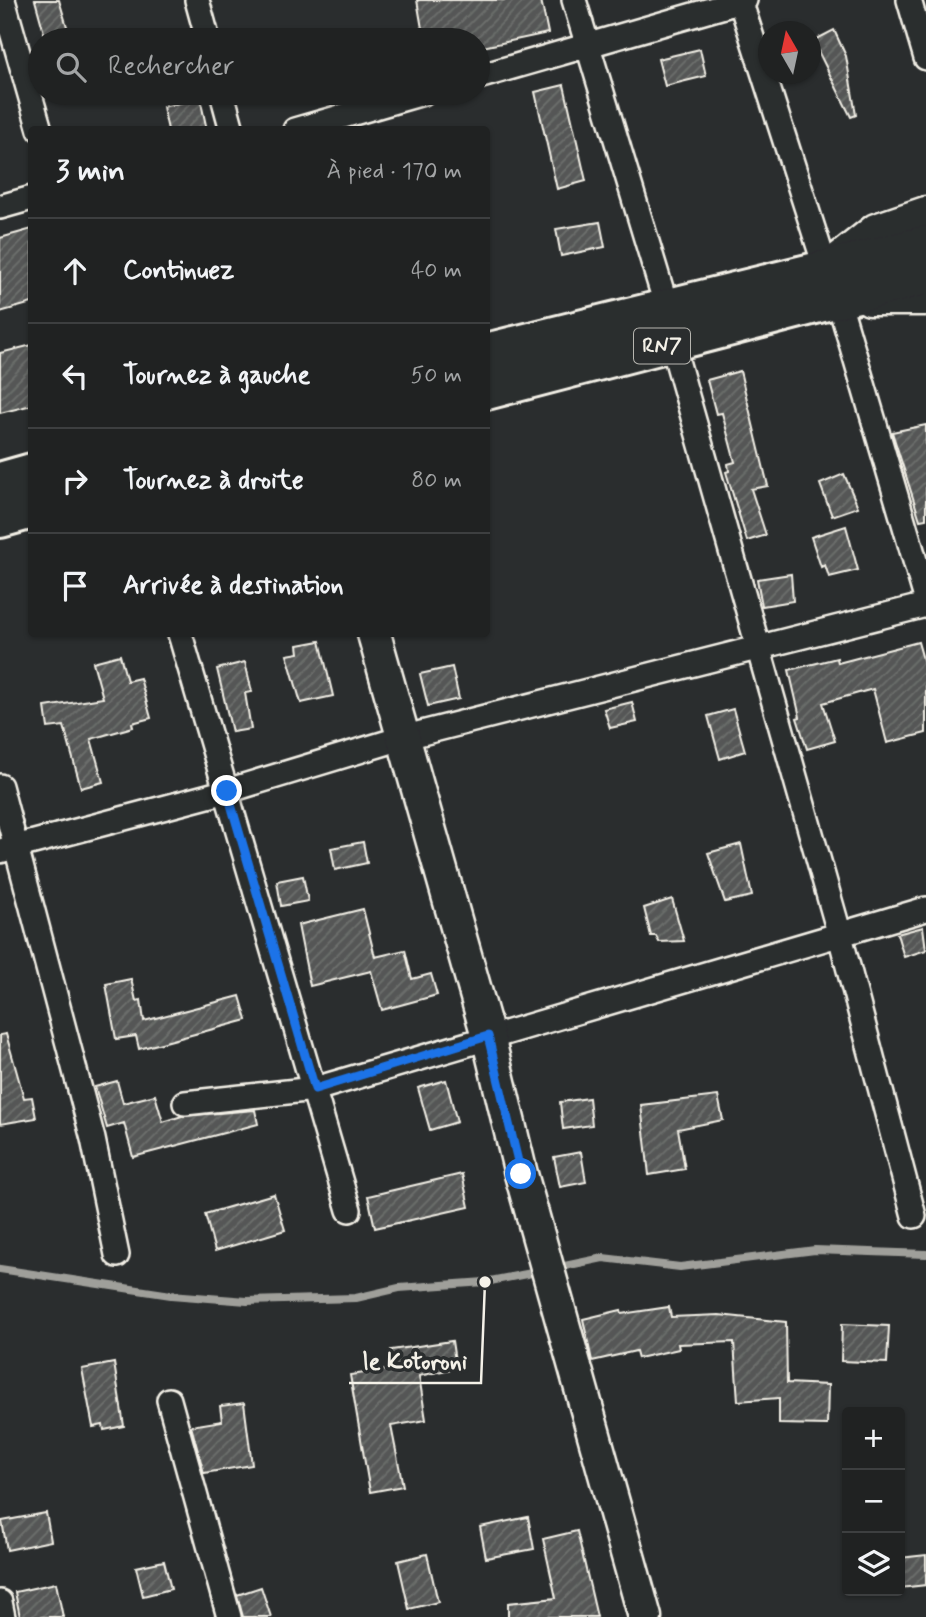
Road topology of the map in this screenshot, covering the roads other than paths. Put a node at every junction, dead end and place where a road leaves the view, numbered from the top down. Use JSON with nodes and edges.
{"nodes":[{"id":1,"x":3,"y":0,"type":"edge"},
{"id":2,"x":197,"y":0,"type":"edge"},
{"id":3,"x":574,"y":0,"type":"edge"},
{"id":4,"x":742,"y":0,"type":"edge"},
{"id":5,"x":909,"y":0,"type":"edge"},
{"id":6,"x":205,"y":28,"type":"edge"},
{"id":7,"x":586,"y":46,"type":"junction"},
{"id":8,"x":926,"y":58,"type":"edge"},
{"id":9,"x":490,"y":74,"type":"edge"},
{"id":10,"x":28,"y":88,"type":"edge"},
{"id":11,"x":33,"y":105,"type":"edge"},
{"id":12,"x":225,"y":105,"type":"edge"},
{"id":13,"x":381,"y":105,"type":"edge"},
{"id":14,"x":39,"y":126,"type":"edge"},
{"id":15,"x":231,"y":126,"type":"edge"},
{"id":16,"x":309,"y":126,"type":"edge"},
{"id":17,"x":28,"y":199,"type":"edge"},
{"id":18,"x":0,"y":206,"type":"edge"},
{"id":19,"x":926,"y":213,"type":"edge"},
{"id":20,"x":926,"y":245,"type":"edge"},
{"id":21,"x":926,"y":275,"type":"edge"},
{"id":22,"x":832,"y":284,"type":"junction"},
{"id":23,"x":926,"y":299,"type":"edge"},
{"id":24,"x":670,"y":326,"type":"junction"},
{"id":25,"x":490,"y":352,"type":"edge"},
{"id":26,"x":490,"y":389,"type":"edge"},
{"id":27,"x":28,"y":474,"type":"edge"},
{"id":28,"x":0,"y":482,"type":"edge"},
{"id":29,"x":28,"y":510,"type":"edge"},
{"id":30,"x":0,"y":518,"type":"edge"},
{"id":31,"x":926,"y":598,"type":"edge"},
{"id":32,"x":926,"y":605,"type":"edge"},
{"id":33,"x":181,"y":637,"type":"edge"},
{"id":34,"x":375,"y":637,"type":"edge"},
{"id":35,"x":759,"y":650,"type":"junction"},
{"id":36,"x":402,"y":738,"type":"junction"},
{"id":37,"x":0,"y":786,"type":"edge"},
{"id":38,"x":227,"y":791,"type":"junction"},
{"id":39,"x":9,"y":849,"type":"edge"},
{"id":40,"x":926,"y":909,"type":"edge"},
{"id":41,"x":839,"y":932,"type":"junction"},
{"id":42,"x":488,"y":1036,"type":"junction"},
{"id":43,"x":315,"y":1089,"type":"junction"},
{"id":44,"x":185,"y":1103,"type":"dead end"},
{"id":45,"x":349,"y":1210,"type":"dead end"},
{"id":46,"x":914,"y":1216,"type":"dead end"},
{"id":47,"x":117,"y":1255,"type":"dead end"},
{"id":48,"x":169,"y":1400,"type":"dead end"},
{"id":49,"x":0,"y":1602,"type":"edge"},
{"id":50,"x":3,"y":1617,"type":"edge"},
{"id":51,"x":229,"y":1617,"type":"edge"},
{"id":52,"x":645,"y":1617,"type":"edge"}],
"edges":[{"from":1,"to":10,"type":"street"},
{"from":2,"to":6,"type":"street"},
{"from":3,"to":7,"type":"street"},
{"from":4,"to":7,"type":"street"},
{"from":4,"to":22,"type":"street"},
{"from":5,"to":8,"type":"street"},
{"from":7,"to":9,"type":"street"},
{"from":7,"to":24,"type":"street"},
{"from":11,"to":14,"type":"street"},
{"from":12,"to":15,"type":"street"},
{"from":13,"to":16,"type":"street"},
{"from":17,"to":18,"type":"street"},
{"from":19,"to":22,"type":"street"},
{"from":20,"to":22,"type":"highway","number":"RN7"},
{"from":21,"to":22,"type":"highway","number":"RN7"},
{"from":22,"to":23,"type":"street"},
{"from":22,"to":24,"type":"highway","number":"RN7"},
{"from":22,"to":31,"type":"street"},
{"from":24,"to":25,"type":"highway","number":"RN7"},
{"from":24,"to":26,"type":"highway","number":"RN7"},
{"from":24,"to":35,"type":"street"},
{"from":27,"to":28,"type":"highway"},
{"from":29,"to":30,"type":"highway"},
{"from":32,"to":35,"type":"street"},
{"from":33,"to":38,"type":"street"},
{"from":34,"to":36,"type":"street"},
{"from":35,"to":36,"type":"street"},
{"from":35,"to":41,"type":"street"},
{"from":36,"to":38,"type":"street"},
{"from":36,"to":42,"type":"street"},
{"from":37,"to":39,"type":"street"},
{"from":38,"to":39,"type":"street"},
{"from":38,"to":43,"type":"street"},
{"from":39,"to":47,"type":"street"},
{"from":40,"to":41,"type":"street"},
{"from":41,"to":42,"type":"street"},
{"from":41,"to":46,"type":"street"},
{"from":42,"to":43,"type":"street"},
{"from":42,"to":52,"type":"street"},
{"from":43,"to":44,"type":"street"},
{"from":43,"to":45,"type":"street"},
{"from":48,"to":51,"type":"street"},
{"from":49,"to":50,"type":"street"}]}
